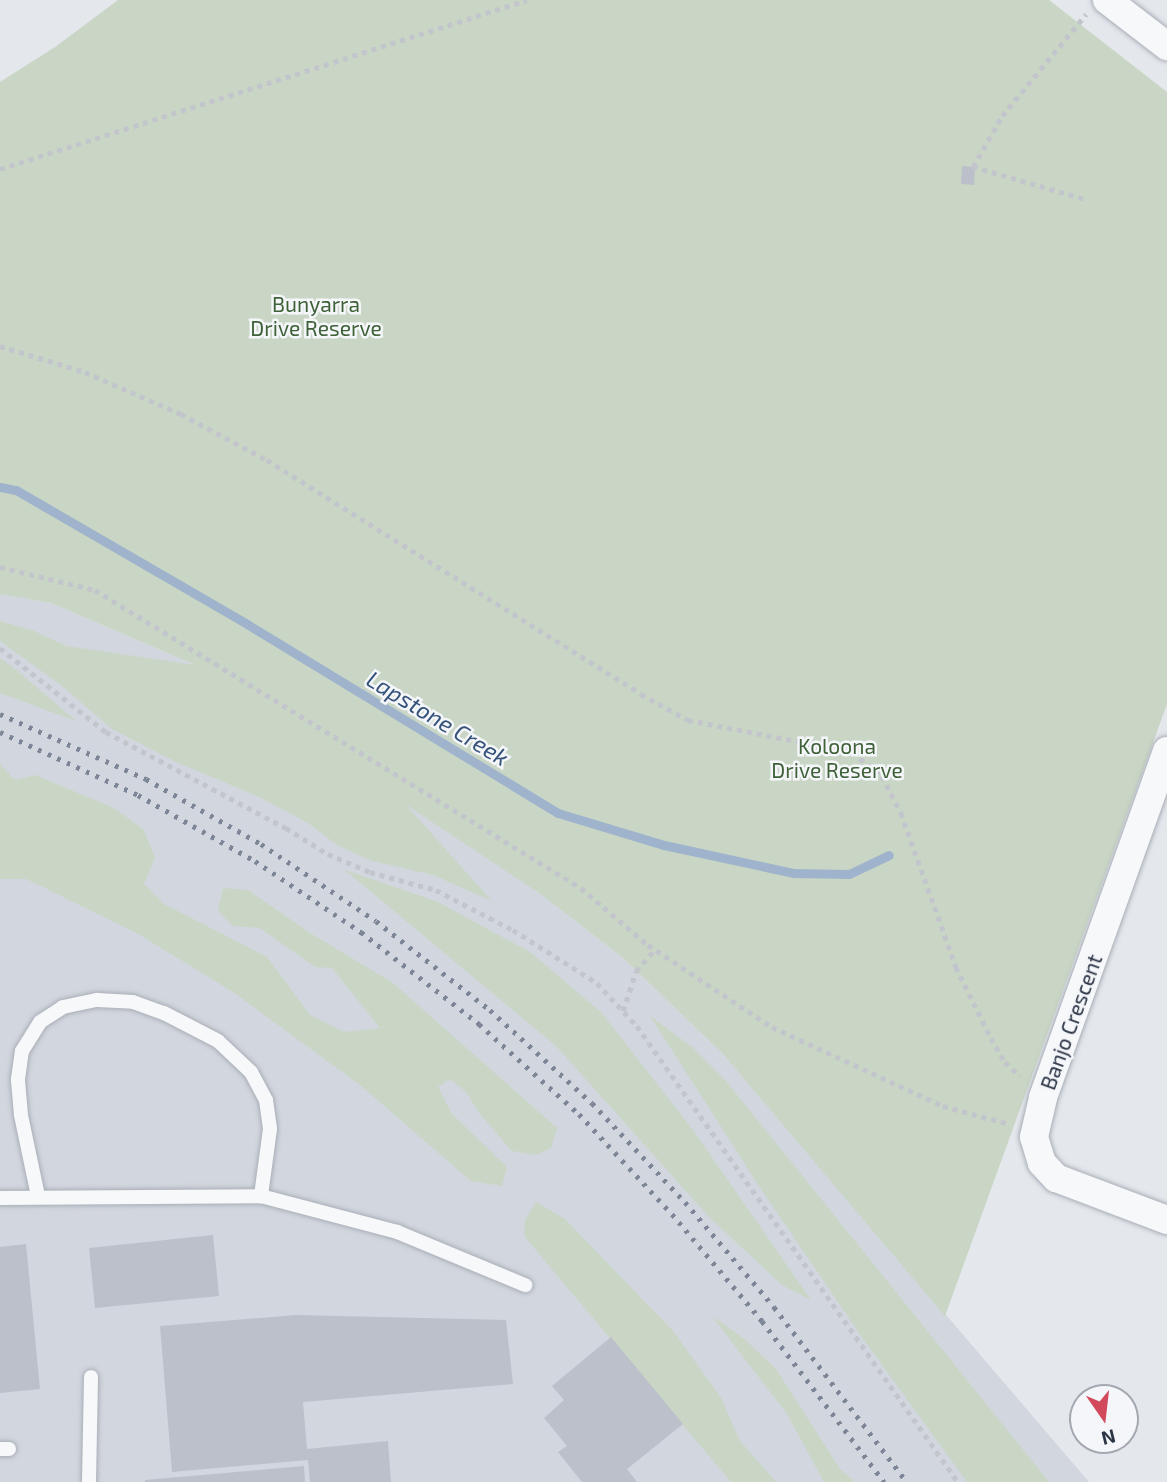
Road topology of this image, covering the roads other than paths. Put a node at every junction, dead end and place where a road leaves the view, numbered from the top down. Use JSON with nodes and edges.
{"nodes":[{"id":1,"x":1098,"y":4,"type":"edge"},
{"id":2,"x":1167,"y":46,"type":"edge"},
{"id":3,"x":1167,"y":751,"type":"edge"},
{"id":4,"x":38,"y":1196,"type":"junction"},
{"id":5,"x":261,"y":1196,"type":"junction"},
{"id":6,"x":0,"y":1198,"type":"edge"},
{"id":7,"x":1167,"y":1220,"type":"edge"},
{"id":8,"x":524,"y":1285,"type":"dead end"},
{"id":9,"x":90,"y":1377,"type":"dead end"},
{"id":10,"x":89,"y":1482,"type":"edge"}],
"edges":[{"from":1,"to":2,"type":"street"},
{"from":3,"to":7,"type":"street","name":"Banjo Crescent"},
{"from":4,"to":5,"type":"lane"},
{"from":4,"to":5,"type":"lane"},
{"from":4,"to":6,"type":"lane"},
{"from":5,"to":8,"type":"lane"},
{"from":9,"to":10,"type":"lane"}]}
